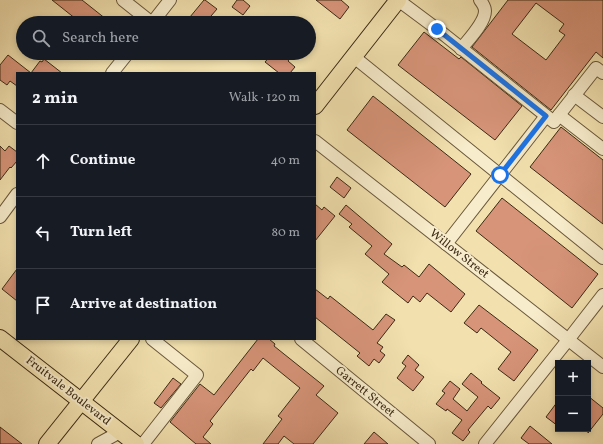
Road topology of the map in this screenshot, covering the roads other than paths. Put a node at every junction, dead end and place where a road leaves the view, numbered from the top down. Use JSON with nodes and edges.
{"nodes":[{"id":1,"x":123,"y":0,"type":"edge"},
{"id":2,"x":170,"y":0,"type":"edge"},
{"id":3,"x":398,"y":0,"type":"edge"},
{"id":4,"x":480,"y":0,"type":"edge"},
{"id":5,"x":143,"y":16,"type":"edge"},
{"id":6,"x":157,"y":16,"type":"edge"},
{"id":7,"x":461,"y":48,"type":"junction"},
{"id":8,"x":354,"y":57,"type":"junction"},
{"id":9,"x":122,"y":60,"type":"edge"},
{"id":10,"x":113,"y":72,"type":"edge"},
{"id":11,"x":603,"y":73,"type":"edge"},
{"id":12,"x":574,"y":95,"type":"junction"},
{"id":13,"x":316,"y":105,"type":"edge"},
{"id":14,"x":0,"y":110,"type":"edge"},
{"id":15,"x":560,"y":115,"type":"junction"},
{"id":16,"x":546,"y":116,"type":"junction"},
{"id":17,"x":603,"y":117,"type":"edge"},
{"id":18,"x":16,"y":122,"type":"edge"},
{"id":19,"x":316,"y":142,"type":"edge"},
{"id":20,"x":603,"y":149,"type":"edge"},
{"id":21,"x":500,"y":175,"type":"junction"},
{"id":22,"x":16,"y":195,"type":"edge"},
{"id":23,"x":0,"y":217,"type":"edge"},
{"id":24,"x":446,"y":244,"type":"junction"},
{"id":25,"x":603,"y":258,"type":"edge"},
{"id":26,"x":603,"y":295,"type":"edge"},
{"id":27,"x":0,"y":338,"type":"edge"},
{"id":28,"x":130,"y":340,"type":"edge"},
{"id":29,"x":153,"y":340,"type":"edge"},
{"id":30,"x":302,"y":340,"type":"edge"},
{"id":31,"x":568,"y":340,"type":"junction"},
{"id":32,"x":603,"y":367,"type":"edge"},
{"id":33,"x":81,"y":402,"type":"junction"},
{"id":34,"x":120,"y":432,"type":"junction"},
{"id":35,"x":47,"y":444,"type":"edge"},
{"id":36,"x":98,"y":444,"type":"edge"},
{"id":37,"x":136,"y":444,"type":"edge"},
{"id":38,"x":143,"y":444,"type":"edge"},
{"id":39,"x":429,"y":444,"type":"edge"},
{"id":40,"x":485,"y":444,"type":"edge"}],
"edges":[{"from":1,"to":5,"type":"street"},
{"from":2,"to":6,"type":"street"},
{"from":3,"to":7,"type":"street"},
{"from":3,"to":8,"type":"main road"},
{"from":4,"to":7,"type":"street"},
{"from":7,"to":16,"type":"street"},
{"from":8,"to":13,"type":"main road"},
{"from":8,"to":21,"type":"street"},
{"from":9,"to":10,"type":"street"},
{"from":11,"to":12,"type":"street"},
{"from":12,"to":15,"type":"street"},
{"from":12,"to":17,"type":"street"},
{"from":14,"to":18,"type":"street"},
{"from":15,"to":16,"type":"street"},
{"from":15,"to":20,"type":"street"},
{"from":16,"to":21,"type":"street"},
{"from":19,"to":24,"type":"street","name":"Willow Street"},
{"from":21,"to":24,"type":"street"},
{"from":21,"to":25,"type":"street"},
{"from":22,"to":23,"type":"street"},
{"from":24,"to":31,"type":"street","name":"Willow Street"},
{"from":26,"to":31,"type":"street"},
{"from":27,"to":33,"type":"main road","name":"Fruitvale Boulevard"},
{"from":28,"to":33,"type":"main road"},
{"from":29,"to":38,"type":"street"},
{"from":30,"to":39,"type":"street","name":"Garrett Street"},
{"from":31,"to":32,"type":"street","name":"Willow Street"},
{"from":31,"to":40,"type":"street"},
{"from":33,"to":34,"type":"main road","name":"Fruitvale Boulevard"},
{"from":33,"to":35,"type":"main road"},
{"from":34,"to":36,"type":"street"},
{"from":34,"to":37,"type":"main road","name":"Fruitvale Boulevard"}]}
